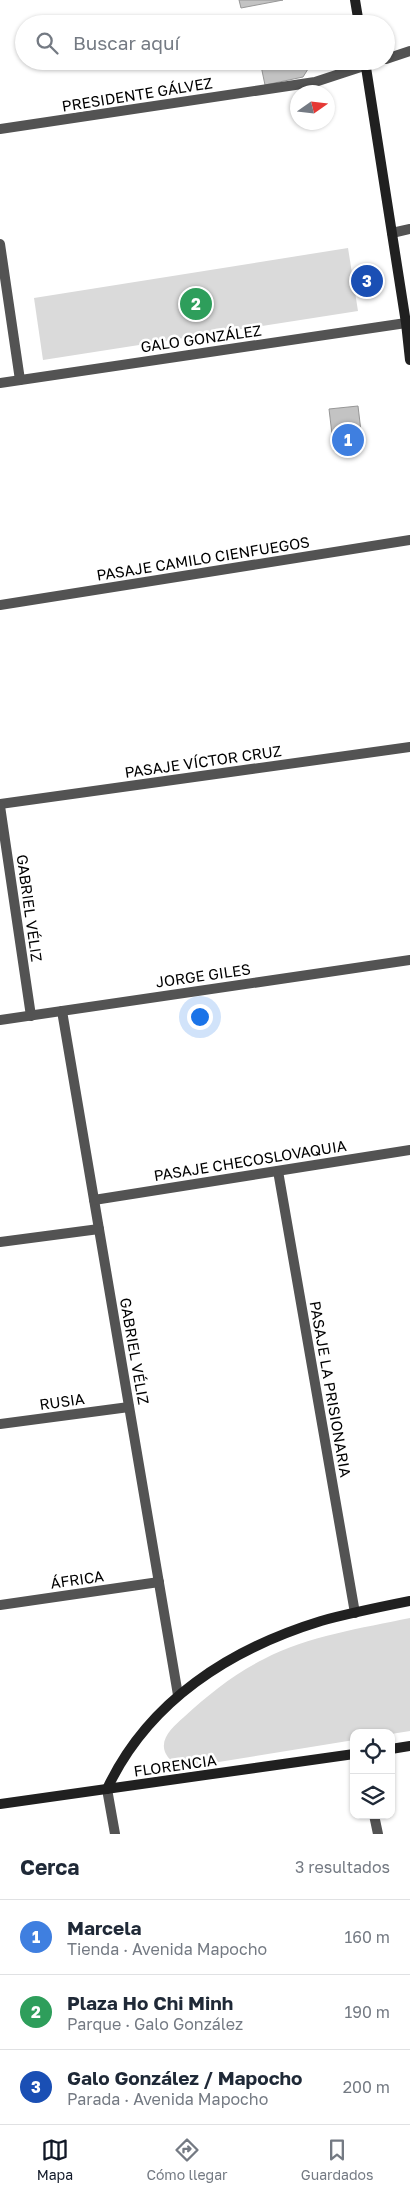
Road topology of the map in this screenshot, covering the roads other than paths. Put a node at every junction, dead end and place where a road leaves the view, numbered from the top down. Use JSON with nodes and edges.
{"nodes":[{"id":1,"x":355,"y":0,"type":"edge"},
{"id":2,"x":358,"y":15,"type":"edge"},
{"id":3,"x":410,"y":51,"type":"edge"},
{"id":4,"x":395,"y":56,"type":"edge"},
{"id":5,"x":348,"y":70,"type":"edge"},
{"id":6,"x":366,"y":70,"type":"edge"},
{"id":7,"x":0,"y":130,"type":"edge"},
{"id":8,"x":410,"y":229,"type":"edge"},
{"id":9,"x":392,"y":233,"type":"junction"},
{"id":10,"x":0,"y":244,"type":"edge"},
{"id":11,"x":406,"y":324,"type":"junction"},
{"id":12,"x":410,"y":360,"type":"edge"},
{"id":13,"x":20,"y":380,"type":"junction"},
{"id":14,"x":0,"y":383,"type":"edge"},
{"id":15,"x":410,"y":540,"type":"edge"},
{"id":16,"x":0,"y":605,"type":"edge"},
{"id":17,"x":410,"y":747,"type":"edge"},
{"id":18,"x":0,"y":805,"type":"edge"},
{"id":19,"x":410,"y":960,"type":"edge"},
{"id":20,"x":62,"y":1011,"type":"junction"},
{"id":21,"x":31,"y":1016,"type":"junction"},
{"id":22,"x":0,"y":1020,"type":"edge"},
{"id":23,"x":410,"y":1150,"type":"edge"},
{"id":24,"x":278,"y":1171,"type":"junction"},
{"id":25,"x":94,"y":1200,"type":"junction"},
{"id":26,"x":99,"y":1229,"type":"junction"},
{"id":27,"x":0,"y":1242,"type":"edge"},
{"id":28,"x":129,"y":1406,"type":"junction"},
{"id":29,"x":0,"y":1424,"type":"edge"},
{"id":30,"x":159,"y":1582,"type":"junction"},
{"id":31,"x":410,"y":1601,"type":"edge"},
{"id":32,"x":0,"y":1605,"type":"edge"},
{"id":33,"x":355,"y":1613,"type":"junction"},
{"id":34,"x":178,"y":1695,"type":"junction"},
{"id":35,"x":410,"y":1746,"type":"edge"},
{"id":36,"x":395,"y":1748,"type":"edge"},
{"id":37,"x":350,"y":1755,"type":"edge"},
{"id":38,"x":107,"y":1790,"type":"junction"},
{"id":39,"x":0,"y":1804,"type":"edge"},
{"id":40,"x":375,"y":1819,"type":"edge"},
{"id":41,"x":115,"y":1834,"type":"edge"},
{"id":42,"x":378,"y":1834,"type":"edge"}],
"edges":[{"from":1,"to":2,"type":"street"},
{"from":3,"to":4,"type":"street"},
{"from":5,"to":7,"type":"street","name":"PRESIDENTE GÁLVEZ"},
{"from":6,"to":9,"type":"street"},
{"from":8,"to":9,"type":"street"},
{"from":9,"to":11,"type":"street"},
{"from":10,"to":13,"type":"street"},
{"from":11,"to":12,"type":"street"},
{"from":11,"to":13,"type":"street","name":"GALO GONZÁLEZ"},
{"from":13,"to":14,"type":"street","name":"GALO GONZÁLEZ"},
{"from":15,"to":16,"type":"street","name":"PASAJE CAMILO CIENFUEGOS"},
{"from":17,"to":18,"type":"street","name":"PASAJE VÍCTOR CRUZ"},
{"from":18,"to":21,"type":"street","name":"GABRIEL VÉLIZ"},
{"from":19,"to":20,"type":"street","name":"JORGE GILES"},
{"from":20,"to":21,"type":"street","name":"JORGE GILES"},
{"from":20,"to":25,"type":"street","name":"GABRIEL VÉLIZ"},
{"from":21,"to":22,"type":"street","name":"JORGE GILES"},
{"from":23,"to":24,"type":"street","name":"PASAJE CHECOSLOVAQUIA"},
{"from":24,"to":25,"type":"street","name":"PASAJE CHECOSLOVAQUIA"},
{"from":24,"to":33,"type":"street","name":"PASAJE LA PRISIONARIA"},
{"from":25,"to":26,"type":"street","name":"GABRIEL VÉLIZ"},
{"from":26,"to":27,"type":"street"},
{"from":26,"to":28,"type":"street","name":"GABRIEL VÉLIZ"},
{"from":28,"to":29,"type":"street","name":"RUSIA"},
{"from":28,"to":30,"type":"street","name":"GABRIEL VÉLIZ"},
{"from":30,"to":32,"type":"street","name":"ÁFRICA"},
{"from":30,"to":34,"type":"street","name":"GABRIEL VÉLIZ"},
{"from":31,"to":33,"type":"street"},
{"from":33,"to":34,"type":"street"},
{"from":34,"to":38,"type":"street"},
{"from":35,"to":36,"type":"street"},
{"from":37,"to":38,"type":"street","name":"FLORENCIA"},
{"from":38,"to":39,"type":"street","name":"FLORENCIA"},
{"from":38,"to":41,"type":"street"},
{"from":40,"to":42,"type":"street"}]}
